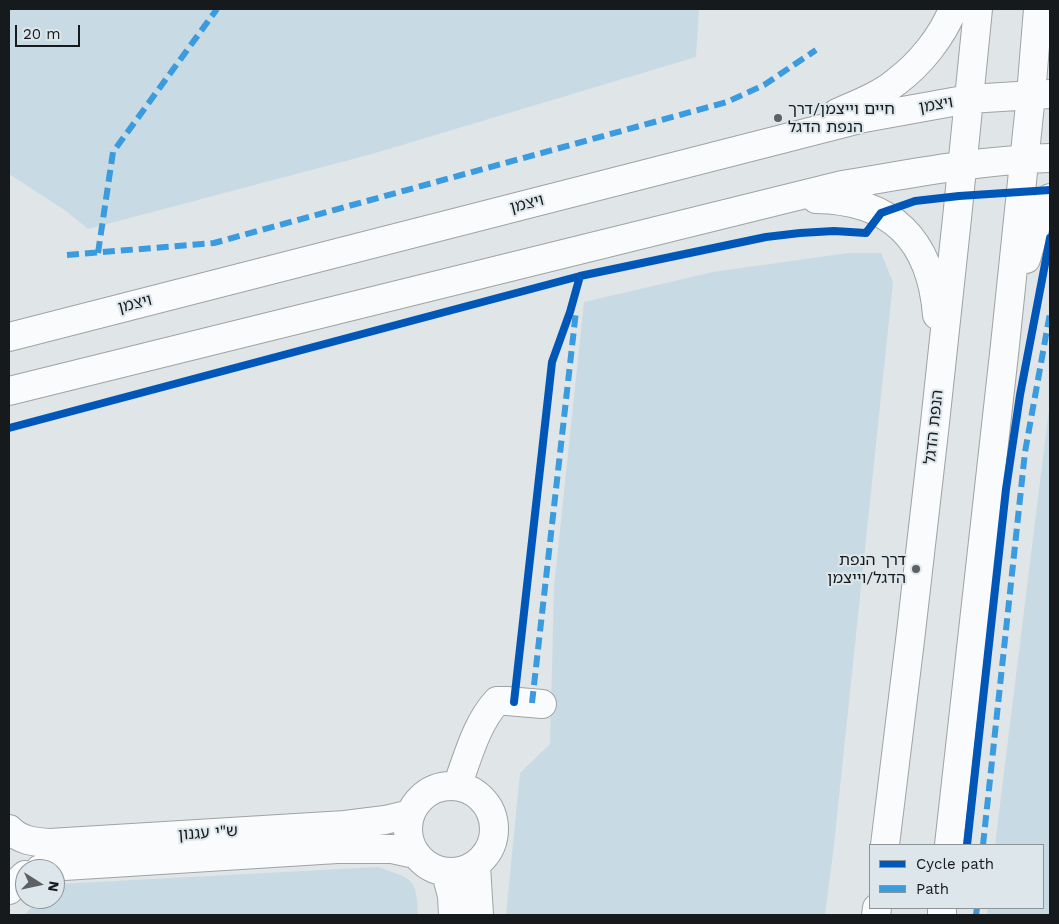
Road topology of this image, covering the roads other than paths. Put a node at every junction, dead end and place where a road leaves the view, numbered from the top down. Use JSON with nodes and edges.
{"nodes":[{"id":1,"x":953,"y":9,"type":"edge"},
{"id":2,"x":978,"y":9,"type":"edge"},
{"id":3,"x":1038,"y":9,"type":"edge"},
{"id":4,"x":1041,"y":94,"type":"edge"},
{"id":5,"x":969,"y":99,"type":"junction"},
{"id":6,"x":765,"y":143,"type":"junction"},
{"id":7,"x":1037,"y":159,"type":"edge"},
{"id":8,"x":961,"y":166,"type":"junction"},
{"id":9,"x":789,"y":198,"type":"junction"},
{"id":10,"x":1050,"y":198,"type":"edge"},
{"id":11,"x":9,"y":336,"type":"edge"},
{"id":12,"x":1005,"y":345,"type":"junction"},
{"id":13,"x":941,"y":363,"type":"junction"},
{"id":14,"x":9,"y":391,"type":"edge"},
{"id":15,"x":542,"y":704,"type":"dead end"},
{"id":16,"x":457,"y":786,"type":"junction"},
{"id":17,"x":410,"y":814,"type":"junction"},
{"id":18,"x":9,"y":829,"type":"edge"},
{"id":19,"x":885,"y":844,"type":"edge"},
{"id":20,"x":949,"y":844,"type":"edge"},
{"id":21,"x":414,"y":854,"type":"junction"},
{"id":22,"x":476,"y":865,"type":"junction"},
{"id":23,"x":65,"y":866,"type":"edge"},
{"id":24,"x":446,"y":873,"type":"junction"},
{"id":25,"x":453,"y":915,"type":"edge"},
{"id":26,"x":479,"y":915,"type":"edge"}],
"edges":[{"from":1,"to":6,"type":"main road"},
{"from":2,"to":5,"type":"main road","name":"הנפת הדגל"},
{"from":3,"to":4,"type":"main road"},
{"from":4,"to":5,"type":"main road","name":"ויצמן"},
{"from":4,"to":7,"type":"main road"},
{"from":5,"to":6,"type":"main road","name":"ויצמן"},
{"from":5,"to":8,"type":"main road","name":"הנפת הדגל"},
{"from":6,"to":11,"type":"main road","name":"ויצמן"},
{"from":7,"to":8,"type":"main road"},
{"from":7,"to":12,"type":"main road"},
{"from":8,"to":9,"type":"main road"},
{"from":8,"to":13,"type":"main road","name":"הנפת הדגל"},
{"from":9,"to":13,"type":"main road"},
{"from":9,"to":14,"type":"main road"},
{"from":10,"to":12,"type":"main road"},
{"from":12,"to":20,"type":"main road"},
{"from":13,"to":19,"type":"main road","name":"הנפת הדגל"},
{"from":15,"to":16,"type":"main road"},
{"from":16,"to":17,"type":"main road"},
{"from":16,"to":22,"type":"main road"},
{"from":17,"to":18,"type":"main road","name":"ש\"י עגנון"},
{"from":17,"to":21,"type":"main road"},
{"from":21,"to":23,"type":"main road","name":"ש\"י עגנון"},
{"from":21,"to":24,"type":"main road"},
{"from":22,"to":24,"type":"main road"},
{"from":22,"to":26,"type":"main road"},
{"from":24,"to":25,"type":"main road"}]}
